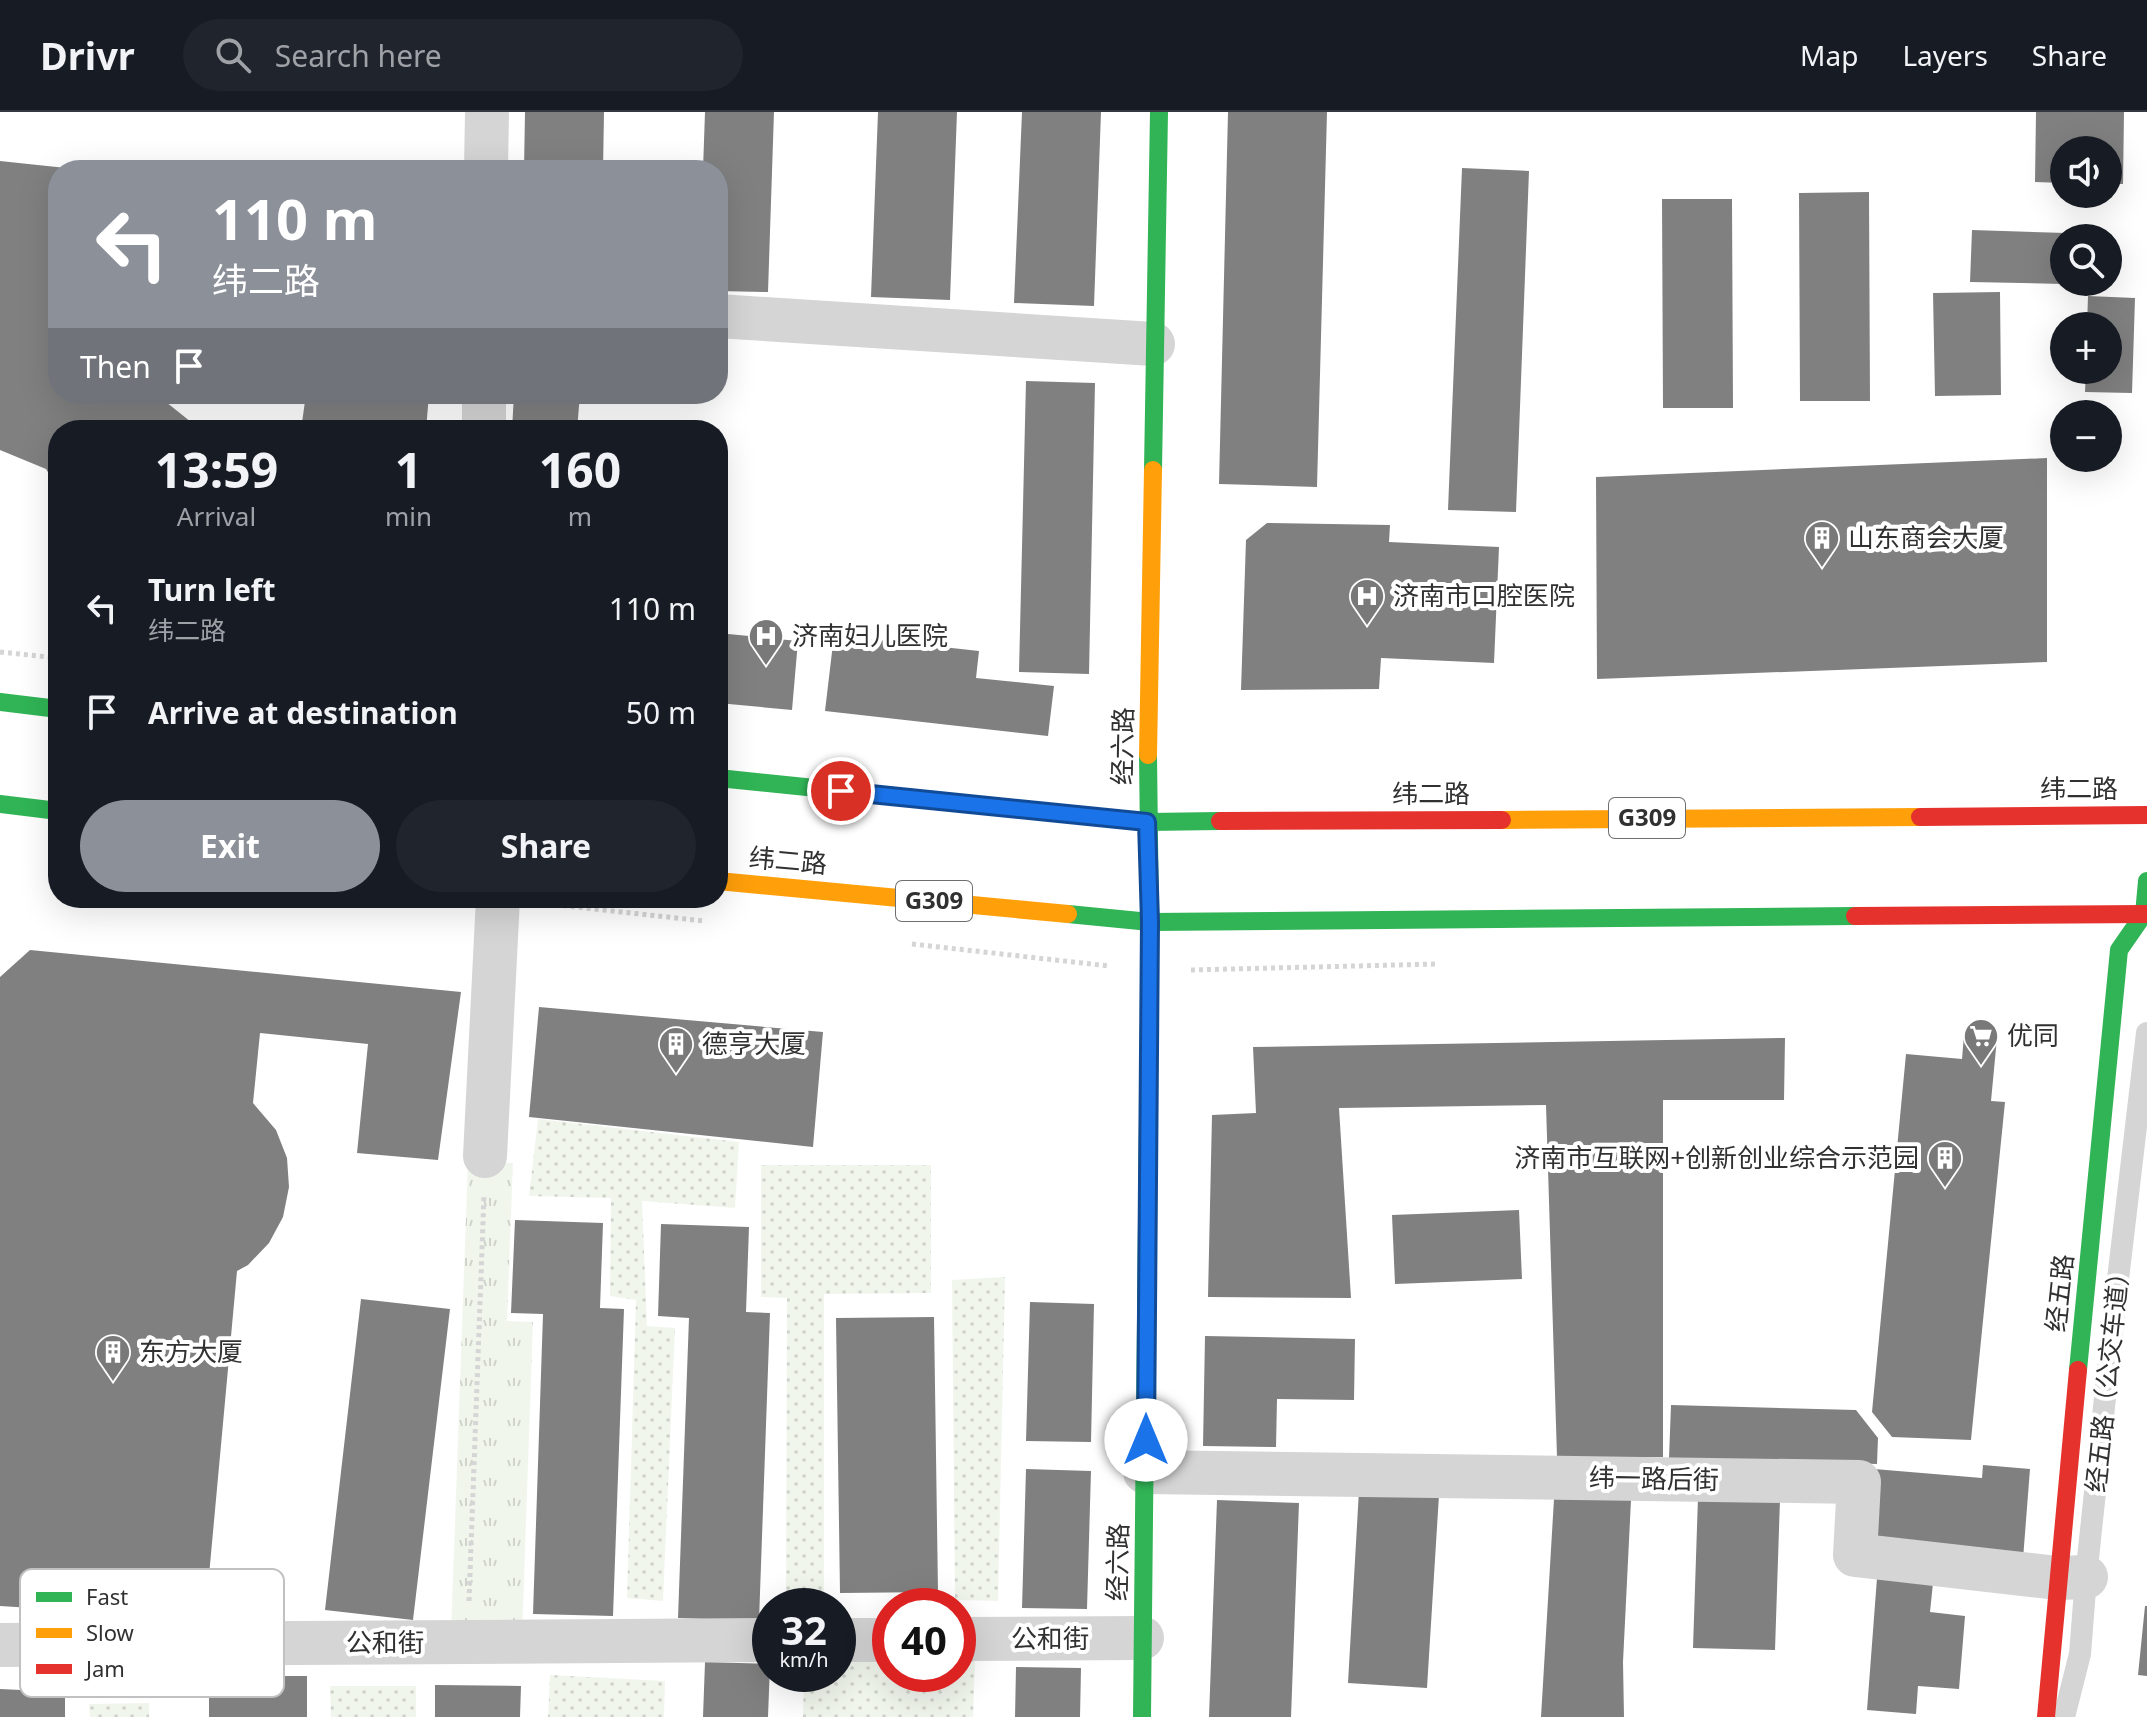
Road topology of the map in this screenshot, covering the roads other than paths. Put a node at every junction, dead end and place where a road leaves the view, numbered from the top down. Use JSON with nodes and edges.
{"nodes":[{"id":1,"x":487,"y":112,"type":"edge"},
{"id":2,"x":1159,"y":112,"type":"edge"},
{"id":3,"x":486,"y":160,"type":"edge"},
{"id":4,"x":728,"y":317,"type":"edge"},
{"id":5,"x":1153,"y":344,"type":"junction"},
{"id":6,"x":0,"y":702,"type":"edge"},
{"id":7,"x":48,"y":708,"type":"edge"},
{"id":8,"x":728,"y":779,"type":"edge"},
{"id":9,"x":0,"y":804,"type":"edge"},
{"id":10,"x":48,"y":810,"type":"edge"},
{"id":11,"x":2147,"y":815,"type":"edge"},
{"id":12,"x":1147,"y":822,"type":"junction"},
{"id":13,"x":2147,"y":881,"type":"edge"},
{"id":14,"x":728,"y":882,"type":"edge"},
{"id":15,"x":497,"y":908,"type":"edge"},
{"id":16,"x":2146,"y":917,"type":"edge"},
{"id":17,"x":1150,"y":922,"type":"junction"},
{"id":18,"x":2147,"y":1033,"type":"edge"},
{"id":19,"x":485,"y":1156,"type":"road end"},
{"id":20,"x":1145,"y":1472,"type":"junction"},
{"id":21,"x":2072,"y":1577,"type":"junction"},
{"id":22,"x":1142,"y":1638,"type":"junction"},
{"id":23,"x":976,"y":1639,"type":"edge"},
{"id":24,"x":752,"y":1640,"type":"edge"},
{"id":25,"x":284,"y":1643,"type":"edge"},
{"id":26,"x":0,"y":1645,"type":"edge"},
{"id":27,"x":20,"y":1645,"type":"edge"},
{"id":28,"x":1142,"y":1717,"type":"edge"},
{"id":29,"x":2046,"y":1717,"type":"edge"},
{"id":30,"x":2064,"y":1717,"type":"edge"}],
"edges":[{"from":1,"to":3,"type":"street"},
{"from":2,"to":5,"type":"main road","name":"经六路"},
{"from":4,"to":5,"type":"street"},
{"from":5,"to":12,"type":"main road","name":"经六路"},
{"from":6,"to":7,"type":"main road"},
{"from":8,"to":12,"type":"main road","name":"纬二路","number":"G309"},
{"from":9,"to":10,"type":"main road"},
{"from":11,"to":12,"type":"main road","name":"纬二路","number":"G309"},
{"from":12,"to":17,"type":"main road","name":"经六路"},
{"from":13,"to":16,"type":"main road","name":"经五路"},
{"from":14,"to":17,"type":"main road","name":"纬二路","number":"G309"},
{"from":15,"to":19,"type":"street"},
{"from":16,"to":17,"type":"main road","name":"纬二路","number":"G309"},
{"from":16,"to":21,"type":"main road","name":"经五路"},
{"from":17,"to":20,"type":"main road","name":"经六路"},
{"from":18,"to":21,"type":"lane","name":"经五路（公交车道）"},
{"from":20,"to":21,"type":"street","name":"纬一路后街"},
{"from":20,"to":22,"type":"main road","name":"经六路"},
{"from":21,"to":29,"type":"main road","name":"经五路"},
{"from":21,"to":30,"type":"lane","name":"经五路（公交车道）"},
{"from":22,"to":23,"type":"street","name":"公和街"},
{"from":22,"to":28,"type":"main road","name":"经六路"},
{"from":24,"to":25,"type":"street","name":"公和街"},
{"from":26,"to":27,"type":"street","name":"公和街"}]}
